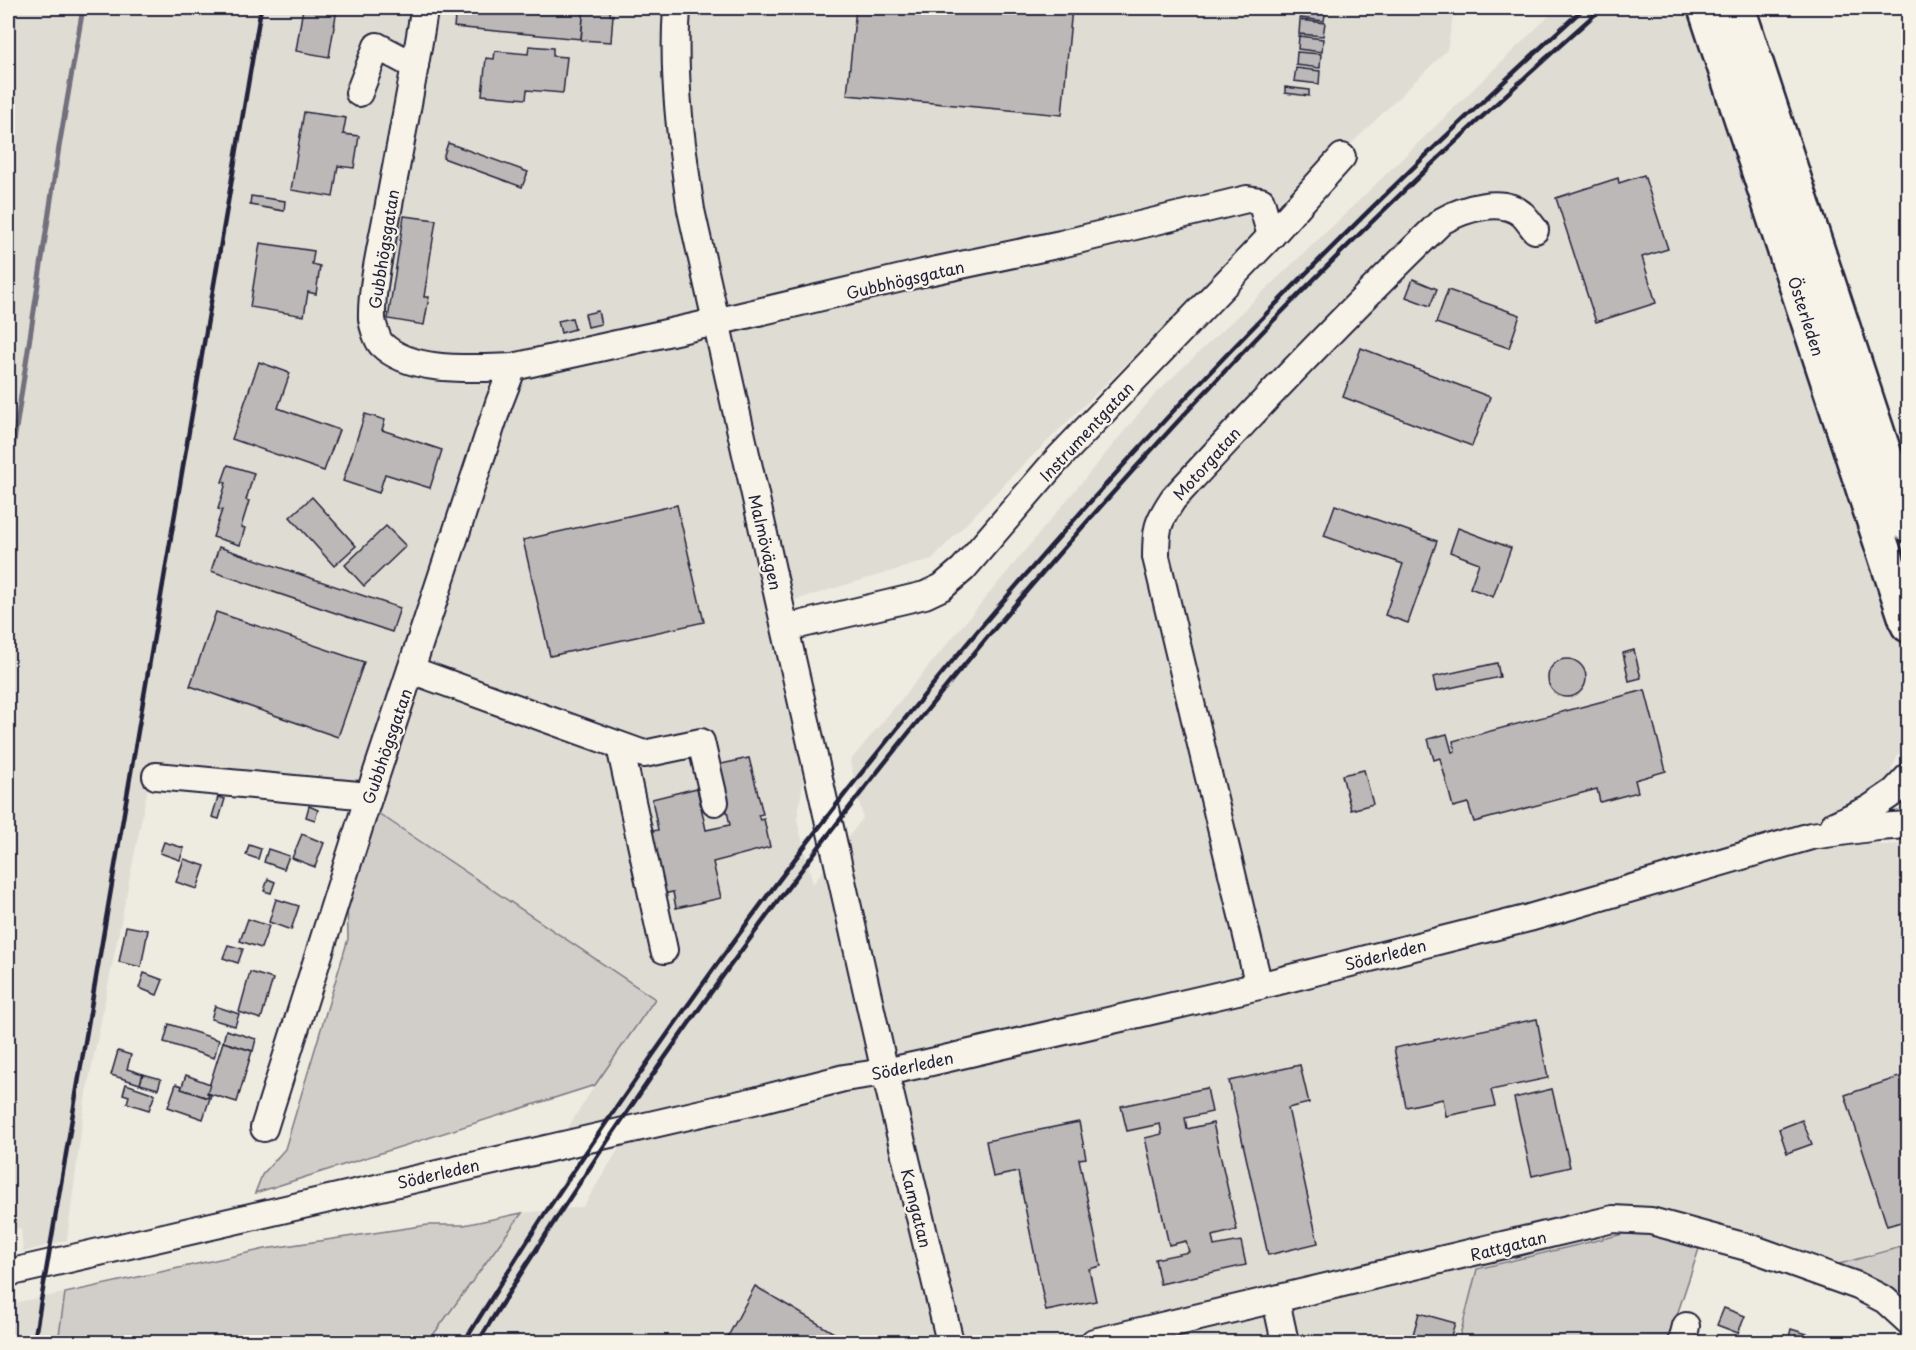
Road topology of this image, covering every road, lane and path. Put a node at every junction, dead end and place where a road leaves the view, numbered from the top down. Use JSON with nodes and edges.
{"nodes":[{"id":1,"x":677,"y":8,"type":"edge"},
{"id":2,"x":1705,"y":8,"type":"edge"},
{"id":3,"x":1738,"y":8,"type":"edge"},
{"id":4,"x":426,"y":32,"type":"dead end"},
{"id":5,"x":415,"y":66,"type":"junction"},
{"id":6,"x":359,"y":93,"type":"dead end"},
{"id":7,"x":1342,"y":157,"type":"dead end"},
{"id":8,"x":1535,"y":230,"type":"dead end"},
{"id":9,"x":1271,"y":236,"type":"junction"},
{"id":10,"x":716,"y":322,"type":"junction"},
{"id":11,"x":513,"y":367,"type":"junction"},
{"id":12,"x":1908,"y":525,"type":"edge"},
{"id":13,"x":1908,"y":626,"type":"edge"},
{"id":14,"x":786,"y":628,"type":"junction"},
{"id":15,"x":411,"y":670,"type":"junction"},
{"id":16,"x":620,"y":746,"type":"junction"},
{"id":17,"x":156,"y":776,"type":"dead end"},
{"id":18,"x":1908,"y":777,"type":"edge"},
{"id":19,"x":369,"y":796,"type":"junction"},
{"id":20,"x":715,"y":802,"type":"dead end"},
{"id":21,"x":1908,"y":825,"type":"edge"},
{"id":22,"x":1811,"y":836,"type":"junction"},
{"id":23,"x":664,"y":950,"type":"dead end"},
{"id":24,"x":1259,"y":986,"type":"junction"},
{"id":25,"x":885,"y":1072,"type":"junction"},
{"id":26,"x":264,"y":1128,"type":"dead end"},
{"id":27,"x":8,"y":1273,"type":"edge"},
{"id":28,"x":1276,"y":1301,"type":"junction"},
{"id":29,"x":1908,"y":1321,"type":"edge"},
{"id":30,"x":950,"y":1342,"type":"edge"},
{"id":31,"x":1094,"y":1342,"type":"edge"},
{"id":32,"x":1285,"y":1342,"type":"edge"}],
"edges":[{"from":1,"to":10,"type":"street","name":"Malmövägen"},
{"from":2,"to":13,"type":"main road","name":"Österleden"},
{"from":3,"to":12,"type":"main road","name":"Österleden"},
{"from":4,"to":5,"type":"street","name":"Gubbhögsgatan"},
{"from":5,"to":6,"type":"street"},
{"from":5,"to":11,"type":"street","name":"Gubbhögsgatan"},
{"from":7,"to":9,"type":"street","name":"Instrumentgatan"},
{"from":8,"to":24,"type":"street","name":"Motorgatan"},
{"from":9,"to":10,"type":"street","name":"Gubbhögsgatan"},
{"from":9,"to":14,"type":"street","name":"Instrumentgatan"},
{"from":10,"to":11,"type":"street","name":"Gubbhögsgatan"},
{"from":10,"to":14,"type":"street","name":"Malmövägen"},
{"from":11,"to":15,"type":"street","name":"Gubbhögsgatan"},
{"from":14,"to":25,"type":"street","name":"Malmövägen"},
{"from":15,"to":16,"type":"street"},
{"from":15,"to":19,"type":"street","name":"Gubbhögsgatan"},
{"from":16,"to":20,"type":"street"},
{"from":16,"to":23,"type":"street"},
{"from":17,"to":19,"type":"street"},
{"from":18,"to":22,"type":"street","name":"Söderleden"},
{"from":19,"to":26,"type":"street","name":"Gubbhögsgatan"},
{"from":21,"to":22,"type":"street","name":"Söderleden"},
{"from":22,"to":24,"type":"street","name":"Söderleden"},
{"from":24,"to":25,"type":"street","name":"Söderleden"},
{"from":25,"to":27,"type":"street","name":"Söderleden"},
{"from":25,"to":30,"type":"street","name":"Kamgatan"},
{"from":28,"to":29,"type":"street","name":"Rattgatan"},
{"from":28,"to":31,"type":"street","name":"Rattgatan"},
{"from":28,"to":32,"type":"street"}]}
